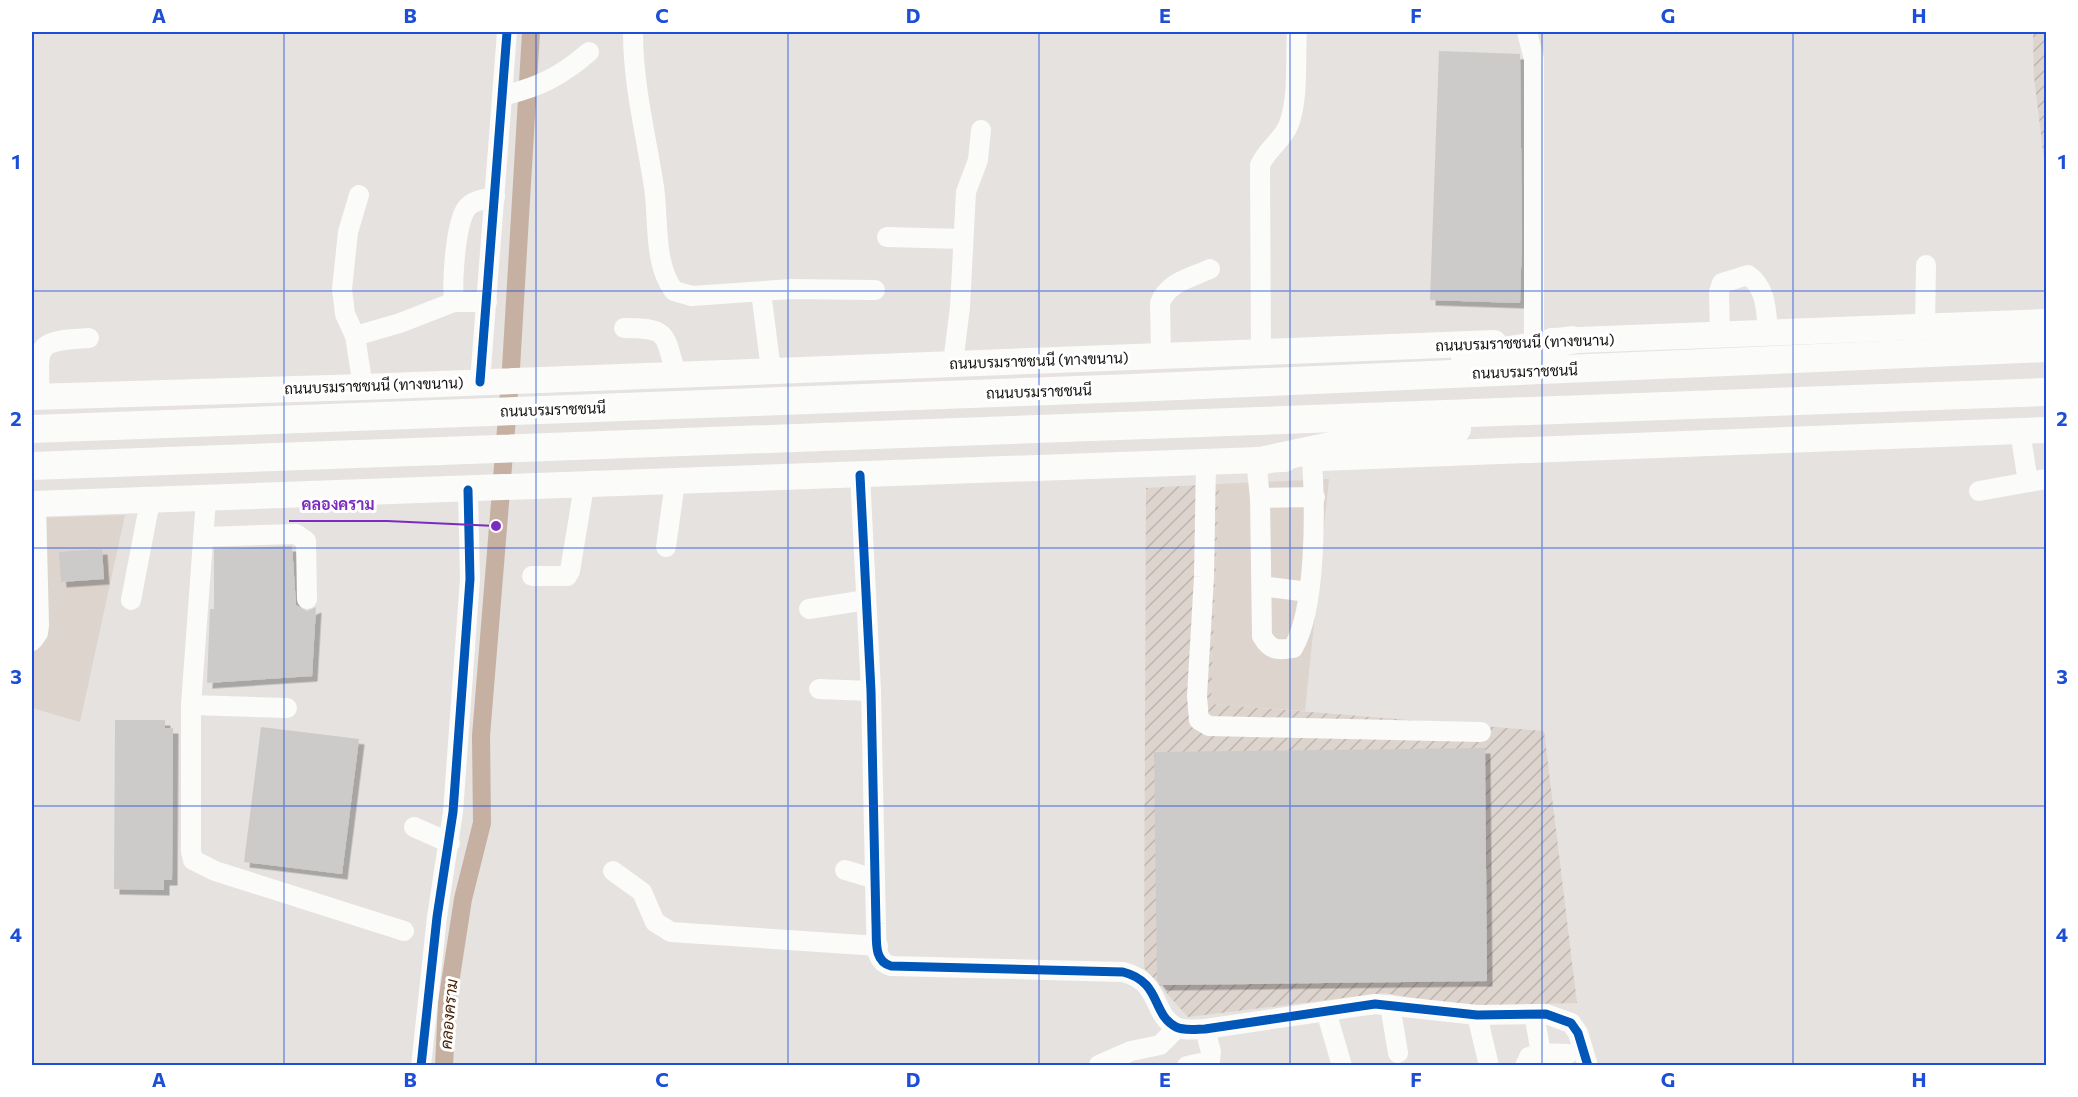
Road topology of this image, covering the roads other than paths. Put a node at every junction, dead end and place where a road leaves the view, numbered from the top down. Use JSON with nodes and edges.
{"nodes":[{"id":1,"x":507,"y":32,"type":"edge"},
{"id":2,"x":633,"y":32,"type":"edge"},
{"id":3,"x":1297,"y":32,"type":"edge"},
{"id":4,"x":1527,"y":32,"type":"edge"},
{"id":5,"x":589,"y":52,"type":"dead end"},
{"id":6,"x":507,"y":94,"type":"junction"},
{"id":7,"x":981,"y":130,"type":"dead end"},
{"id":8,"x":359,"y":195,"type":"dead end"},
{"id":9,"x":495,"y":196,"type":"junction"},
{"id":10,"x":887,"y":237,"type":"dead end"},
{"id":11,"x":962,"y":238,"type":"junction"},
{"id":12,"x":1926,"y":265,"type":"dead end"},
{"id":13,"x":1210,"y":269,"type":"dead end"},
{"id":14,"x":875,"y":290,"type":"dead end"},
{"id":15,"x":761,"y":292,"type":"junction"},
{"id":16,"x":454,"y":302,"type":"junction"},
{"id":17,"x":487,"y":302,"type":"junction"},
{"id":18,"x":2046,"y":322,"type":"edge"},
{"id":19,"x":1925,"y":326,"type":"junction"},
{"id":20,"x":624,"y":328,"type":"dead end"},
{"id":21,"x":1768,"y":332,"type":"junction"},
{"id":22,"x":1720,"y":334,"type":"junction"},
{"id":23,"x":355,"y":336,"type":"junction"},
{"id":24,"x":89,"y":338,"type":"dead end"},
{"id":25,"x":1572,"y":340,"type":"junction"},
{"id":26,"x":1534,"y":341,"type":"junction"},
{"id":27,"x":2046,"y":348,"type":"edge"},
{"id":28,"x":1261,"y":351,"type":"junction"},
{"id":29,"x":1161,"y":355,"type":"junction"},
{"id":30,"x":952,"y":363,"type":"junction"},
{"id":31,"x":771,"y":370,"type":"junction"},
{"id":32,"x":676,"y":374,"type":"junction"},
{"id":33,"x":1302,"y":380,"type":"junction"},
{"id":34,"x":484,"y":382,"type":"junction"},
{"id":35,"x":363,"y":387,"type":"junction"},
{"id":36,"x":2046,"y":392,"type":"edge"},
{"id":37,"x":36,"y":396,"type":"edge"},
{"id":38,"x":1544,"y":410,"type":"junction"},
{"id":39,"x":32,"y":429,"type":"edge"},
{"id":40,"x":2046,"y":430,"type":"edge"},
{"id":41,"x":2020,"y":431,"type":"junction"},
{"id":42,"x":1312,"y":458,"type":"junction"},
{"id":43,"x":1260,"y":460,"type":"junction"},
{"id":44,"x":1206,"y":462,"type":"junction"},
{"id":45,"x":32,"y":466,"type":"edge"},
{"id":46,"x":860,"y":475,"type":"junction"},
{"id":47,"x":2037,"y":481,"type":"edge"},
{"id":48,"x":675,"y":482,"type":"junction"},
{"id":49,"x":584,"y":486,"type":"junction"},
{"id":50,"x":470,"y":490,"type":"junction"},
{"id":51,"x":1979,"y":491,"type":"dead end"},
{"id":52,"x":1260,"y":498,"type":"junction"},
{"id":53,"x":1315,"y":498,"type":"junction"},
{"id":54,"x":206,"y":499,"type":"junction"},
{"id":55,"x":150,"y":501,"type":"junction"},
{"id":56,"x":34,"y":504,"type":"edge"},
{"id":57,"x":203,"y":537,"type":"junction"},
{"id":58,"x":666,"y":547,"type":"dead end"},
{"id":59,"x":35,"y":549,"type":"edge"},
{"id":60,"x":532,"y":576,"type":"dead end"},
{"id":61,"x":1262,"y":586,"type":"junction"},
{"id":62,"x":1308,"y":592,"type":"junction"},
{"id":63,"x":307,"y":599,"type":"dead end"},
{"id":64,"x":131,"y":600,"type":"dead end"},
{"id":65,"x":866,"y":600,"type":"junction"},
{"id":66,"x":809,"y":609,"type":"dead end"},
{"id":67,"x":32,"y":641,"type":"edge"},
{"id":68,"x":819,"y":689,"type":"dead end"},
{"id":69,"x":871,"y":691,"type":"junction"},
{"id":70,"x":191,"y":705,"type":"junction"},
{"id":71,"x":287,"y":708,"type":"dead end"},
{"id":72,"x":1481,"y":732,"type":"dead end"},
{"id":73,"x":414,"y":827,"type":"dead end"},
{"id":74,"x":450,"y":843,"type":"junction"},
{"id":75,"x":845,"y":870,"type":"dead end"},
{"id":76,"x":613,"y":871,"type":"dead end"},
{"id":77,"x":875,"y":879,"type":"junction"},
{"id":78,"x":404,"y":931,"type":"dead end"},
{"id":79,"x":878,"y":946,"type":"junction"},
{"id":80,"x":1390,"y":1005,"type":"junction"},
{"id":81,"x":1326,"y":1011,"type":"junction"},
{"id":82,"x":1534,"y":1014,"type":"junction"},
{"id":83,"x":1477,"y":1015,"type":"junction"},
{"id":84,"x":1177,"y":1028,"type":"junction"},
{"id":85,"x":1204,"y":1029,"type":"junction"},
{"id":86,"x":1398,"y":1053,"type":"dead end"},
{"id":87,"x":1541,"y":1053,"type":"junction"},
{"id":88,"x":1568,"y":1054,"type":"dead end"},
{"id":89,"x":421,"y":1065,"type":"edge"},
{"id":90,"x":1099,"y":1065,"type":"edge"},
{"id":91,"x":1187,"y":1065,"type":"edge"},
{"id":92,"x":1342,"y":1065,"type":"edge"},
{"id":93,"x":1489,"y":1065,"type":"edge"},
{"id":94,"x":1525,"y":1065,"type":"edge"},
{"id":95,"x":1588,"y":1065,"type":"edge"}],
"edges":[{"from":1,"to":6,"type":"street"},
{"from":2,"to":15,"type":"street"},
{"from":3,"to":28,"type":"street"},
{"from":4,"to":26,"type":"street"},
{"from":5,"to":6,"type":"street"},
{"from":6,"to":9,"type":"street"},
{"from":7,"to":11,"type":"street"},
{"from":8,"to":23,"type":"street"},
{"from":9,"to":16,"type":"street"},
{"from":9,"to":17,"type":"street"},
{"from":10,"to":11,"type":"street"},
{"from":11,"to":30,"type":"street"},
{"from":12,"to":19,"type":"street"},
{"from":13,"to":29,"type":"street"},
{"from":14,"to":15,"type":"street"},
{"from":15,"to":31,"type":"street"},
{"from":16,"to":17,"type":"street"},
{"from":16,"to":23,"type":"street"},
{"from":17,"to":34,"type":"street"},
{"from":18,"to":19,"type":"main road","name":"ถนนบรมราชชนนี (ทางขนาน)"},
{"from":19,"to":21,"type":"main road","name":"ถนนบรมราชชนนี (ทางขนาน)"},
{"from":20,"to":32,"type":"street"},
{"from":21,"to":22,"type":"main road","name":"ถนนบรมราชชนนี (ทางขนาน)"},
{"from":21,"to":22,"type":"street"},
{"from":22,"to":25,"type":"main road","name":"ถนนบรมราชชนนี (ทางขนาน)"},
{"from":23,"to":35,"type":"street"},
{"from":24,"to":37,"type":"street"},
{"from":25,"to":26,"type":"main road","name":"ถนนบรมราชชนนี (ทางขนาน)"},
{"from":25,"to":33,"type":"highway"},
{"from":26,"to":28,"type":"main road","name":"ถนนบรมราชชนนี (ทางขนาน)"},
{"from":27,"to":33,"type":"highway","name":"ถนนบรมราชชนนี"},
{"from":28,"to":29,"type":"main road","name":"ถนนบรมราชชนนี (ทางขนาน)"},
{"from":29,"to":30,"type":"main road","name":"ถนนบรมราชชนนี (ทางขนาน)"},
{"from":30,"to":31,"type":"main road","name":"ถนนบรมราชชนนี (ทางขนาน)"},
{"from":31,"to":32,"type":"main road","name":"ถนนบรมราชชนนี (ทางขนาน)"},
{"from":32,"to":34,"type":"main road","name":"ถนนบรมราชชนนี (ทางขนาน)"},
{"from":33,"to":39,"type":"highway","name":"ถนนบรมราชชนนี"},
{"from":34,"to":35,"type":"main road","name":"ถนนบรมราชชนนี (ทางขนาน)"},
{"from":35,"to":37,"type":"main road","name":"ถนนบรมราชชนนี (ทางขนาน)"},
{"from":36,"to":38,"type":"highway"},
{"from":38,"to":43,"type":"highway"},
{"from":38,"to":45,"type":"highway"},
{"from":40,"to":41,"type":"main road"},
{"from":41,"to":42,"type":"main road"},
{"from":41,"to":47,"type":"street"},
{"from":42,"to":43,"type":"main road"},
{"from":42,"to":53,"type":"street"},
{"from":43,"to":44,"type":"main road"},
{"from":43,"to":52,"type":"street"},
{"from":44,"to":46,"type":"main road"},
{"from":44,"to":72,"type":"street"},
{"from":46,"to":48,"type":"main road"},
{"from":46,"to":65,"type":"street"},
{"from":47,"to":51,"type":"street"},
{"from":48,"to":49,"type":"main road"},
{"from":48,"to":58,"type":"street"},
{"from":49,"to":50,"type":"main road"},
{"from":49,"to":60,"type":"street"},
{"from":50,"to":54,"type":"main road"},
{"from":50,"to":74,"type":"street"},
{"from":52,"to":53,"type":"street"},
{"from":52,"to":61,"type":"street"},
{"from":53,"to":62,"type":"street"},
{"from":54,"to":55,"type":"main road"},
{"from":54,"to":57,"type":"street"},
{"from":55,"to":56,"type":"main road"},
{"from":55,"to":64,"type":"street"},
{"from":56,"to":59,"type":"street"},
{"from":57,"to":63,"type":"street"},
{"from":57,"to":70,"type":"street"},
{"from":59,"to":67,"type":"street"},
{"from":61,"to":62,"type":"street"},
{"from":61,"to":62,"type":"street"},
{"from":65,"to":66,"type":"street"},
{"from":65,"to":69,"type":"street"},
{"from":68,"to":69,"type":"street"},
{"from":69,"to":77,"type":"street"},
{"from":70,"to":71,"type":"street"},
{"from":70,"to":78,"type":"street"},
{"from":73,"to":74,"type":"street"},
{"from":74,"to":89,"type":"street"},
{"from":75,"to":77,"type":"street"},
{"from":76,"to":79,"type":"street"},
{"from":77,"to":79,"type":"street"},
{"from":79,"to":84,"type":"street"},
{"from":80,"to":81,"type":"street"},
{"from":80,"to":83,"type":"street"},
{"from":80,"to":86,"type":"street"},
{"from":81,"to":85,"type":"street"},
{"from":81,"to":92,"type":"street"},
{"from":82,"to":83,"type":"street"},
{"from":82,"to":87,"type":"street"},
{"from":82,"to":95,"type":"street"},
{"from":83,"to":93,"type":"street"},
{"from":84,"to":85,"type":"street"},
{"from":84,"to":90,"type":"street"},
{"from":85,"to":91,"type":"street"},
{"from":87,"to":88,"type":"street"},
{"from":87,"to":94,"type":"street"}]}
